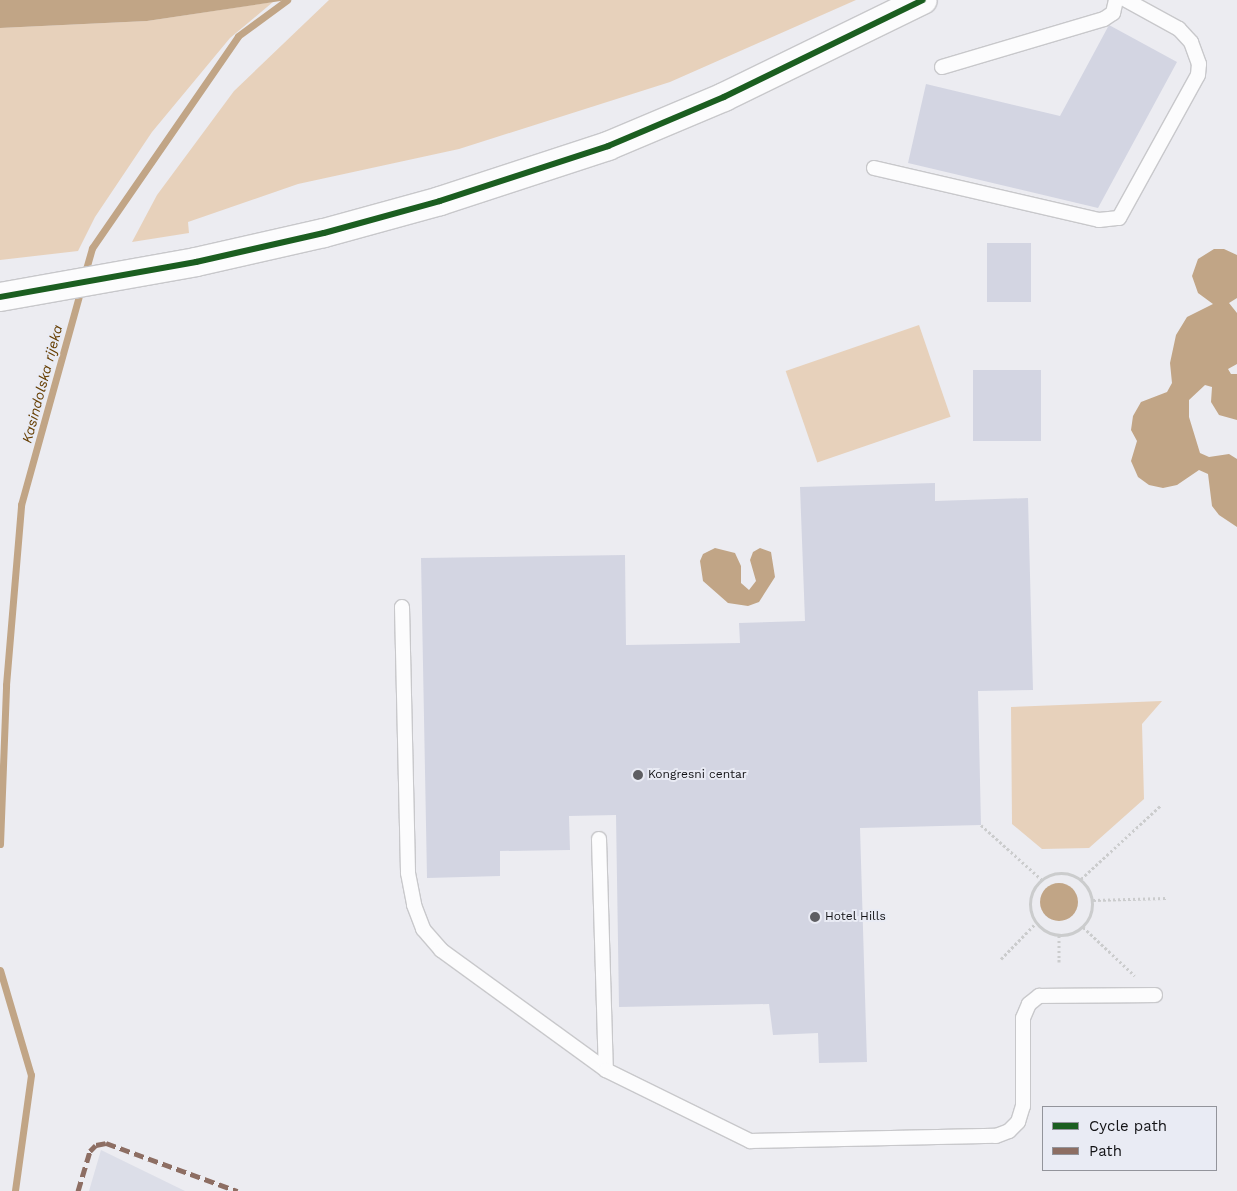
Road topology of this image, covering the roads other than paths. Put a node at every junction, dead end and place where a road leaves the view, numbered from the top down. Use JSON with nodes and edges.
{"nodes":[{"id":1,"x":923,"y":0,"type":"edge"},
{"id":2,"x":1116,"y":0,"type":"edge"},
{"id":3,"x":1126,"y":0,"type":"edge"},
{"id":4,"x":942,"y":67,"type":"dead end"},
{"id":5,"x":874,"y":168,"type":"dead end"},
{"id":6,"x":5,"y":296,"type":"edge"},
{"id":7,"x":402,"y":607,"type":"dead end"},
{"id":8,"x":599,"y":839,"type":"dead end"},
{"id":9,"x":1155,"y":995,"type":"road end"},
{"id":10,"x":606,"y":1070,"type":"junction"}],
"edges":[{"from":1,"to":6,"type":"street"},
{"from":2,"to":4,"type":"lane"},
{"from":3,"to":5,"type":"lane"},
{"from":7,"to":10,"type":"lane"},
{"from":8,"to":10,"type":"lane"},
{"from":9,"to":10,"type":"lane"}]}
